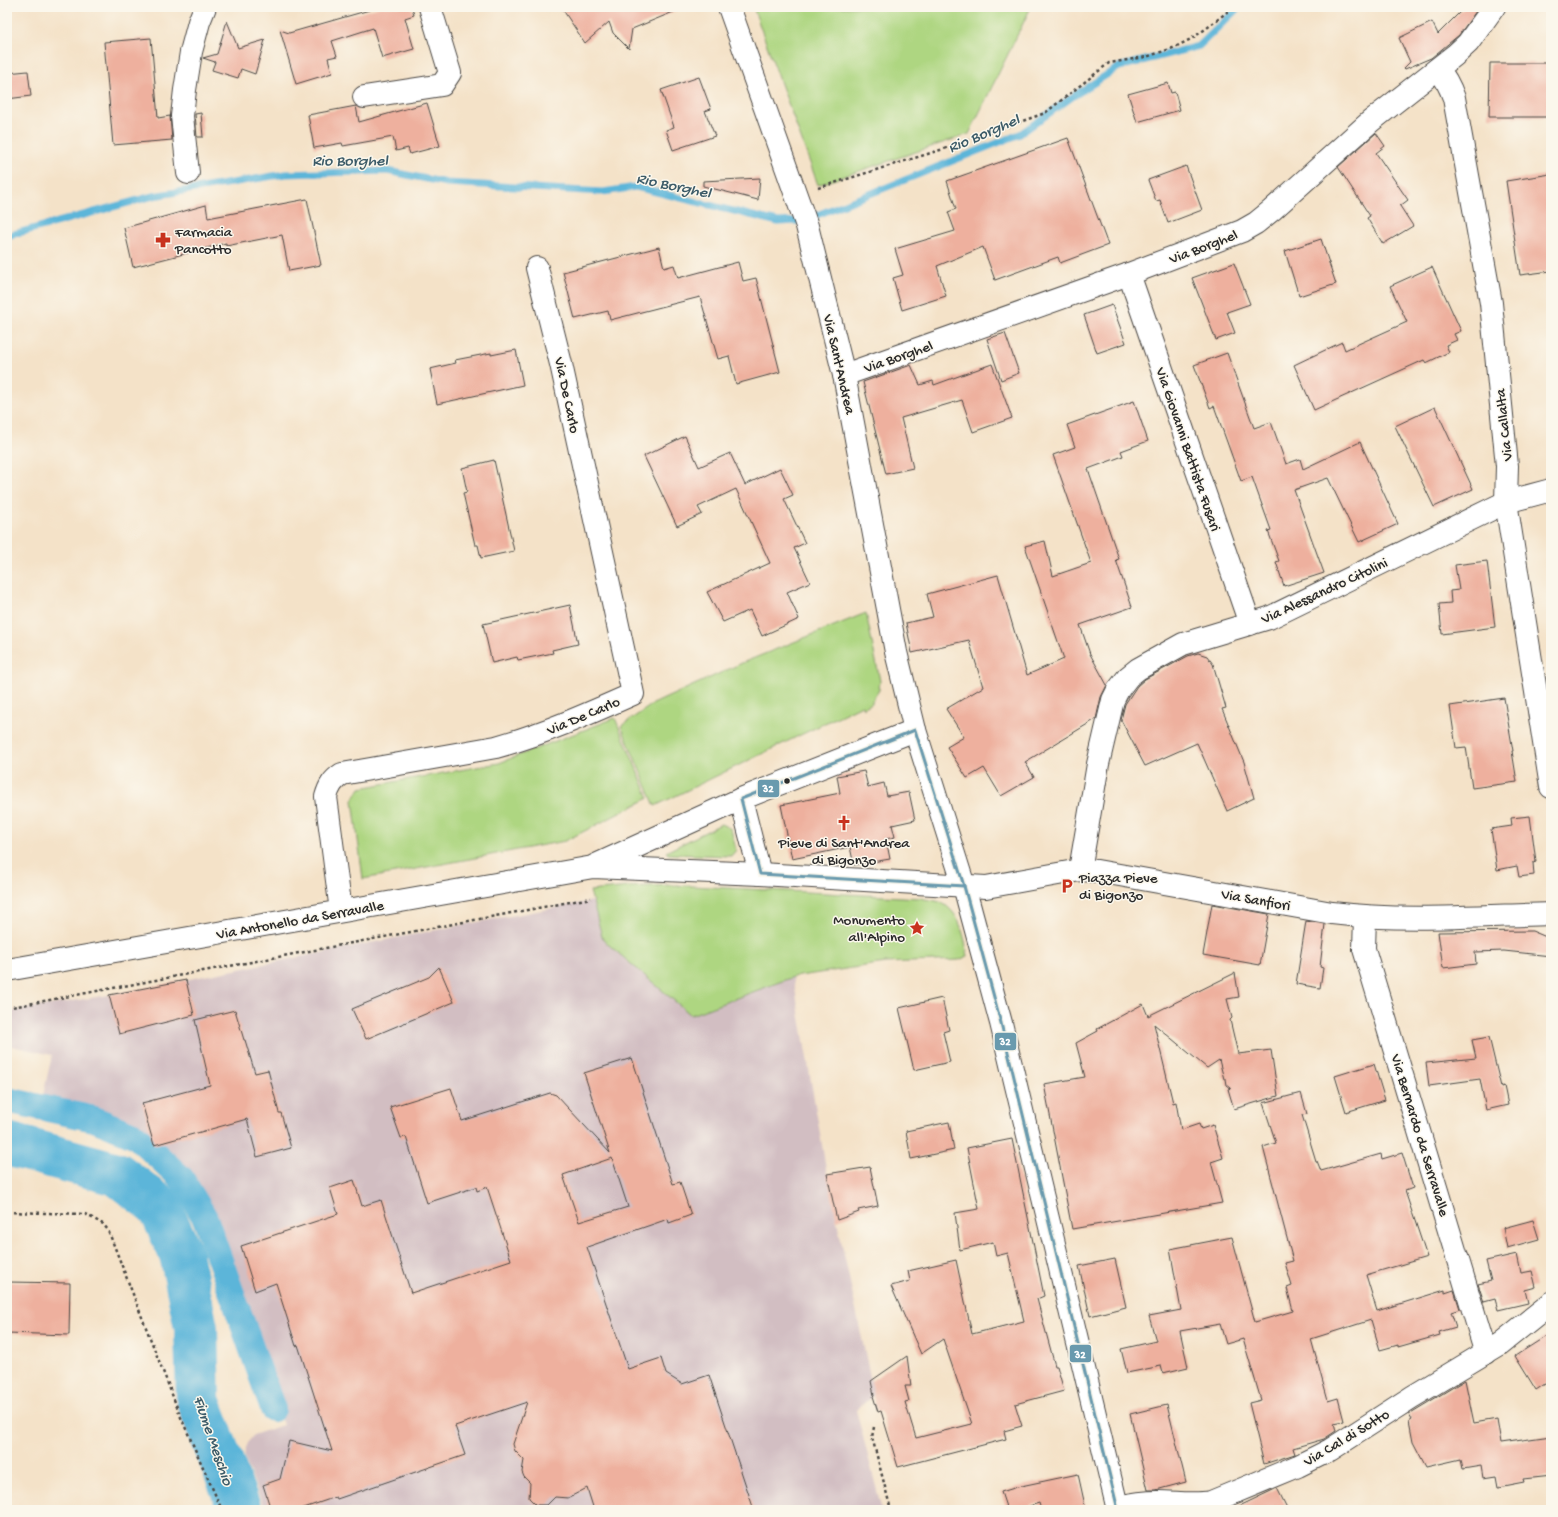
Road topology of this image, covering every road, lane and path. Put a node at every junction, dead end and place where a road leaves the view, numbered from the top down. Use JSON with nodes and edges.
{"nodes":[{"id":1,"x":205,"y":7,"type":"edge"},
{"id":2,"x":430,"y":7,"type":"edge"},
{"id":3,"x":729,"y":7,"type":"edge"},
{"id":4,"x":1230,"y":7,"type":"edge"},
{"id":5,"x":1494,"y":7,"type":"edge"},
{"id":6,"x":1438,"y":69,"type":"junction"},
{"id":7,"x":364,"y":97,"type":"dead end"},
{"id":8,"x":188,"y":173,"type":"dead end"},
{"id":9,"x":802,"y":210,"type":"junction"},
{"id":10,"x":537,"y":268,"type":"dead end"},
{"id":11,"x":1129,"y":274,"type":"junction"},
{"id":12,"x":844,"y":375,"type":"junction"},
{"id":13,"x":1551,"y":490,"type":"edge"},
{"id":14,"x":1506,"y":502,"type":"junction"},
{"id":15,"x":1250,"y":624,"type":"junction"},
{"id":16,"x":915,"y":730,"type":"junction"},
{"id":17,"x":1551,"y":787,"type":"edge"},
{"id":18,"x":741,"y":799,"type":"junction"},
{"id":19,"x":593,"y":867,"type":"junction"},
{"id":20,"x":1080,"y":870,"type":"junction"},
{"id":21,"x":760,"y":874,"type":"junction"},
{"id":22,"x":964,"y":886,"type":"junction"},
{"id":23,"x":592,"y":898,"type":"dead end"},
{"id":24,"x":341,"y":912,"type":"junction"},
{"id":25,"x":1551,"y":914,"type":"edge"},
{"id":26,"x":1365,"y":917,"type":"junction"},
{"id":27,"x":7,"y":970,"type":"edge"},
{"id":28,"x":7,"y":1008,"type":"edge"},
{"id":29,"x":7,"y":1212,"type":"edge"},
{"id":30,"x":1551,"y":1304,"type":"edge"},
{"id":31,"x":1486,"y":1353,"type":"junction"},
{"id":32,"x":874,"y":1427,"type":"dead end"},
{"id":33,"x":1118,"y":1508,"type":"edge"},
{"id":34,"x":222,"y":1510,"type":"edge"},
{"id":35,"x":891,"y":1510,"type":"edge"}],
"edges":[{"from":1,"to":8,"type":"street"},
{"from":2,"to":7,"type":"street"},
{"from":3,"to":9,"type":"street","name":"Via Sant'Andrea"},
{"from":4,"to":9,"type":"path"},
{"from":5,"to":6,"type":"street","name":"Via Borghel"},
{"from":6,"to":11,"type":"street","name":"Via Borghel"},
{"from":6,"to":14,"type":"street","name":"Via Callalta"},
{"from":9,"to":12,"type":"street","name":"Via Sant'Andrea"},
{"from":10,"to":24,"type":"street","name":"Via De Carlo"},
{"from":11,"to":12,"type":"street","name":"Via Borghel"},
{"from":11,"to":15,"type":"street","name":"Via Giovanni Battista Fusari"},
{"from":12,"to":16,"type":"street","name":"Via Sant'Andrea"},
{"from":13,"to":14,"type":"street","name":"Via Alessandro Citolini"},
{"from":14,"to":15,"type":"street","name":"Via Alessandro Citolini"},
{"from":14,"to":17,"type":"street","name":"Via Callalta"},
{"from":15,"to":20,"type":"street","name":"Via Alessandro Citolini"},
{"from":16,"to":18,"type":"street","name":"Via Antonello da Serravalle"},
{"from":16,"to":22,"type":"street","name":"Via Sant'Andrea"},
{"from":18,"to":19,"type":"street","name":"Via Antonello da Serravalle"},
{"from":18,"to":21,"type":"street"},
{"from":19,"to":21,"type":"street","name":"Via Antonello da Serravalle"},
{"from":19,"to":24,"type":"street","name":"Via Antonello da Serravalle"},
{"from":20,"to":22,"type":"street","name":"Via Sanfiori"},
{"from":20,"to":26,"type":"street","name":"Via Sanfiori"},
{"from":21,"to":22,"type":"street","name":"Via Antonello da Serravalle"},
{"from":22,"to":33,"type":"street","name":"Via Sant'Andrea"},
{"from":23,"to":28,"type":"path"},
{"from":24,"to":27,"type":"street","name":"Via Antonello da Serravalle"},
{"from":25,"to":26,"type":"street","name":"Via Sanfiori"},
{"from":26,"to":31,"type":"street","name":"Via Bernardo da Serravalle"},
{"from":29,"to":34,"type":"path"},
{"from":30,"to":31,"type":"street","name":"Via Cal di Sotto"},
{"from":31,"to":33,"type":"street","name":"Via Cal di Sotto"},
{"from":32,"to":35,"type":"path"}]}
